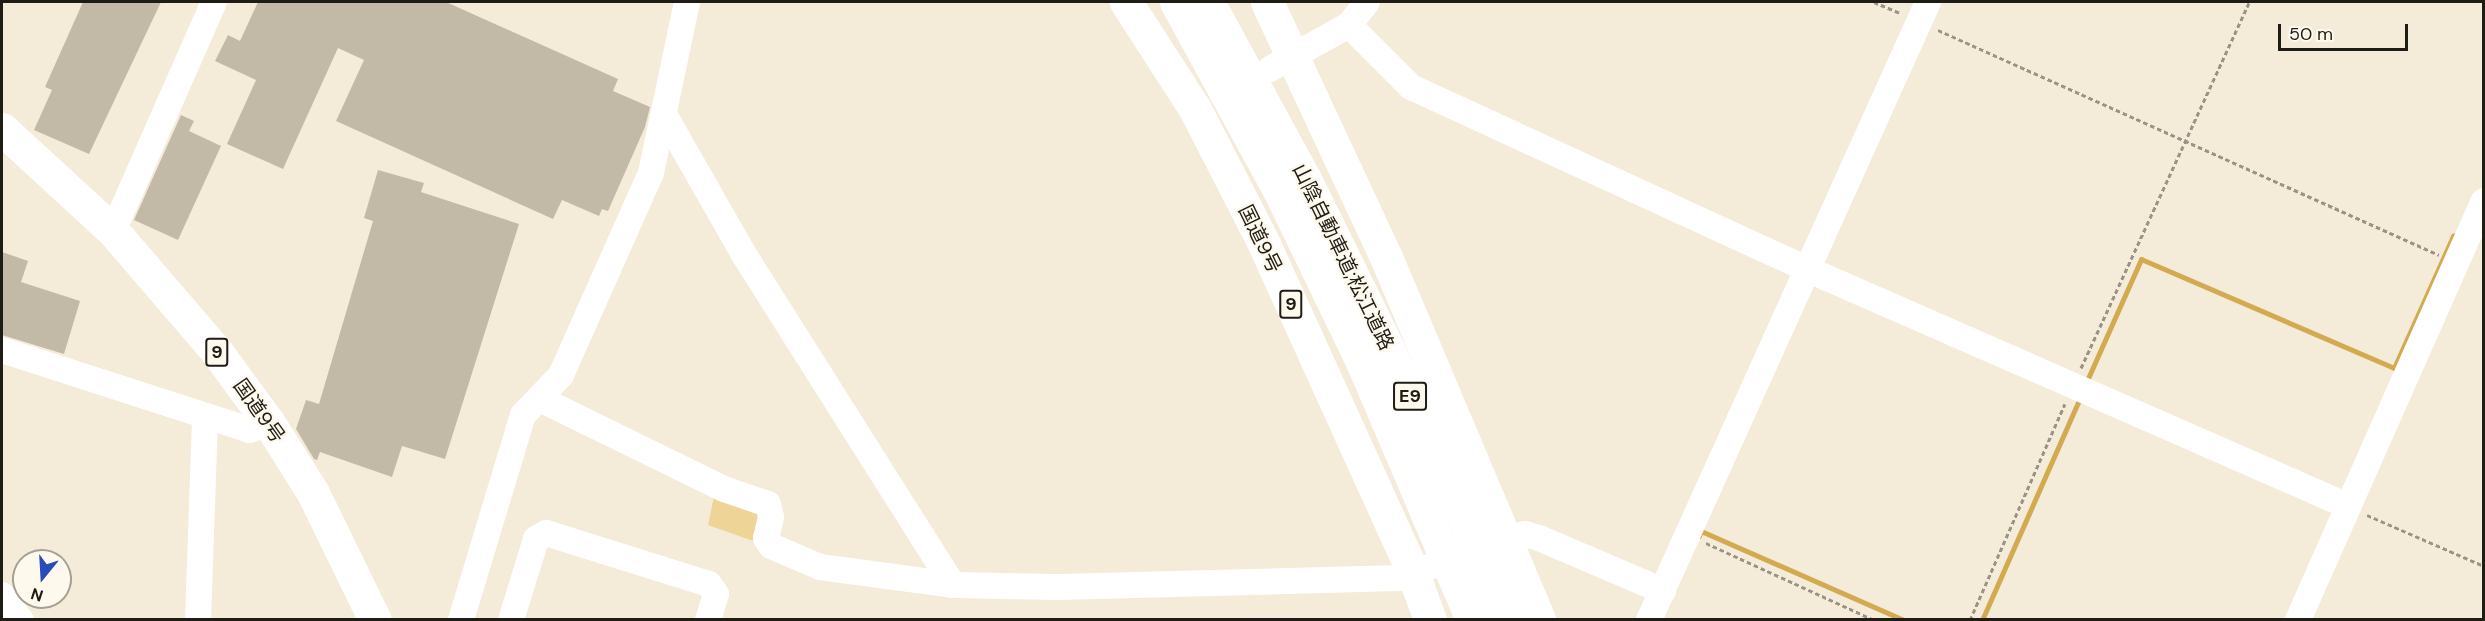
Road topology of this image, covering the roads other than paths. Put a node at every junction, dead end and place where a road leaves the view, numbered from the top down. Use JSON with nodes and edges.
{"nodes":[{"id":1,"x":214,"y":2,"type":"edge"},
{"id":2,"x":687,"y":2,"type":"edge"},
{"id":3,"x":1126,"y":2,"type":"edge"},
{"id":4,"x":1176,"y":2,"type":"edge"},
{"id":5,"x":1208,"y":2,"type":"edge"},
{"id":6,"x":1267,"y":2,"type":"edge"},
{"id":7,"x":1367,"y":2,"type":"edge"},
{"id":8,"x":1924,"y":11,"type":"edge"},
{"id":9,"x":1349,"y":25,"type":"junction"},
{"id":10,"x":1282,"y":62,"type":"junction"},
{"id":11,"x":665,"y":116,"type":"junction"},
{"id":12,"x":2,"y":129,"type":"edge"},
{"id":13,"x":2484,"y":201,"type":"edge"},
{"id":14,"x":113,"y":231,"type":"junction"},
{"id":15,"x":1809,"y":270,"type":"junction"},
{"id":16,"x":2,"y":350,"type":"edge"},
{"id":17,"x":540,"y":399,"type":"junction"},
{"id":18,"x":205,"y":416,"type":"junction"},
{"id":19,"x":269,"y":423,"type":"junction"},
{"id":20,"x":2348,"y":506,"type":"junction"},
{"id":21,"x":1502,"y":538,"type":"junction"},
{"id":22,"x":1424,"y":569,"type":"junction"},
{"id":23,"x":953,"y":585,"type":"junction"},
{"id":24,"x":1663,"y":591,"type":"junction"},
{"id":25,"x":2,"y":595,"type":"edge"},
{"id":26,"x":513,"y":619,"type":"edge"},
{"id":27,"x":21,"y":620,"type":"edge"},
{"id":28,"x":198,"y":620,"type":"edge"},
{"id":29,"x":375,"y":620,"type":"edge"},
{"id":30,"x":461,"y":620,"type":"edge"},
{"id":31,"x":708,"y":620,"type":"edge"},
{"id":32,"x":1430,"y":620,"type":"edge"},
{"id":33,"x":1472,"y":620,"type":"edge"},
{"id":34,"x":1505,"y":620,"type":"edge"},
{"id":35,"x":1539,"y":620,"type":"edge"},
{"id":36,"x":1649,"y":620,"type":"edge"},
{"id":37,"x":2298,"y":620,"type":"edge"}],
"edges":[{"from":1,"to":14,"type":"street"},
{"from":2,"to":11,"type":"street"},
{"from":3,"to":22,"type":"highway","name":"国道9号","number":"9"},
{"from":4,"to":33,"type":"highway","name":"山陰自動車道;松江道路","number":"E9"},
{"from":5,"to":34,"type":"highway","name":"山陰自動車道;松江道路","number":"E9"},
{"from":6,"to":10,"type":"highway"},
{"from":7,"to":9,"type":"street"},
{"from":8,"to":15,"type":"street"},
{"from":9,"to":10,"type":"street"},
{"from":9,"to":15,"type":"street"},
{"from":10,"to":21,"type":"highway"},
{"from":11,"to":17,"type":"street"},
{"from":11,"to":23,"type":"street"},
{"from":12,"to":14,"type":"highway","name":"国道9号","number":"9"},
{"from":13,"to":20,"type":"street"},
{"from":14,"to":19,"type":"highway","name":"国道9号","number":"9"},
{"from":15,"to":20,"type":"street"},
{"from":15,"to":24,"type":"street"},
{"from":16,"to":18,"type":"street"},
{"from":17,"to":23,"type":"street"},
{"from":17,"to":30,"type":"street"},
{"from":18,"to":19,"type":"street"},
{"from":18,"to":28,"type":"street"},
{"from":19,"to":29,"type":"highway","name":"国道9号","number":"9"},
{"from":20,"to":37,"type":"street"},
{"from":21,"to":24,"type":"street"},
{"from":21,"to":35,"type":"highway"},
{"from":22,"to":23,"type":"street"},
{"from":22,"to":32,"type":"highway","name":"国道9号","number":"9"},
{"from":24,"to":36,"type":"street"},
{"from":25,"to":27,"type":"street"},
{"from":26,"to":31,"type":"street"}]}
